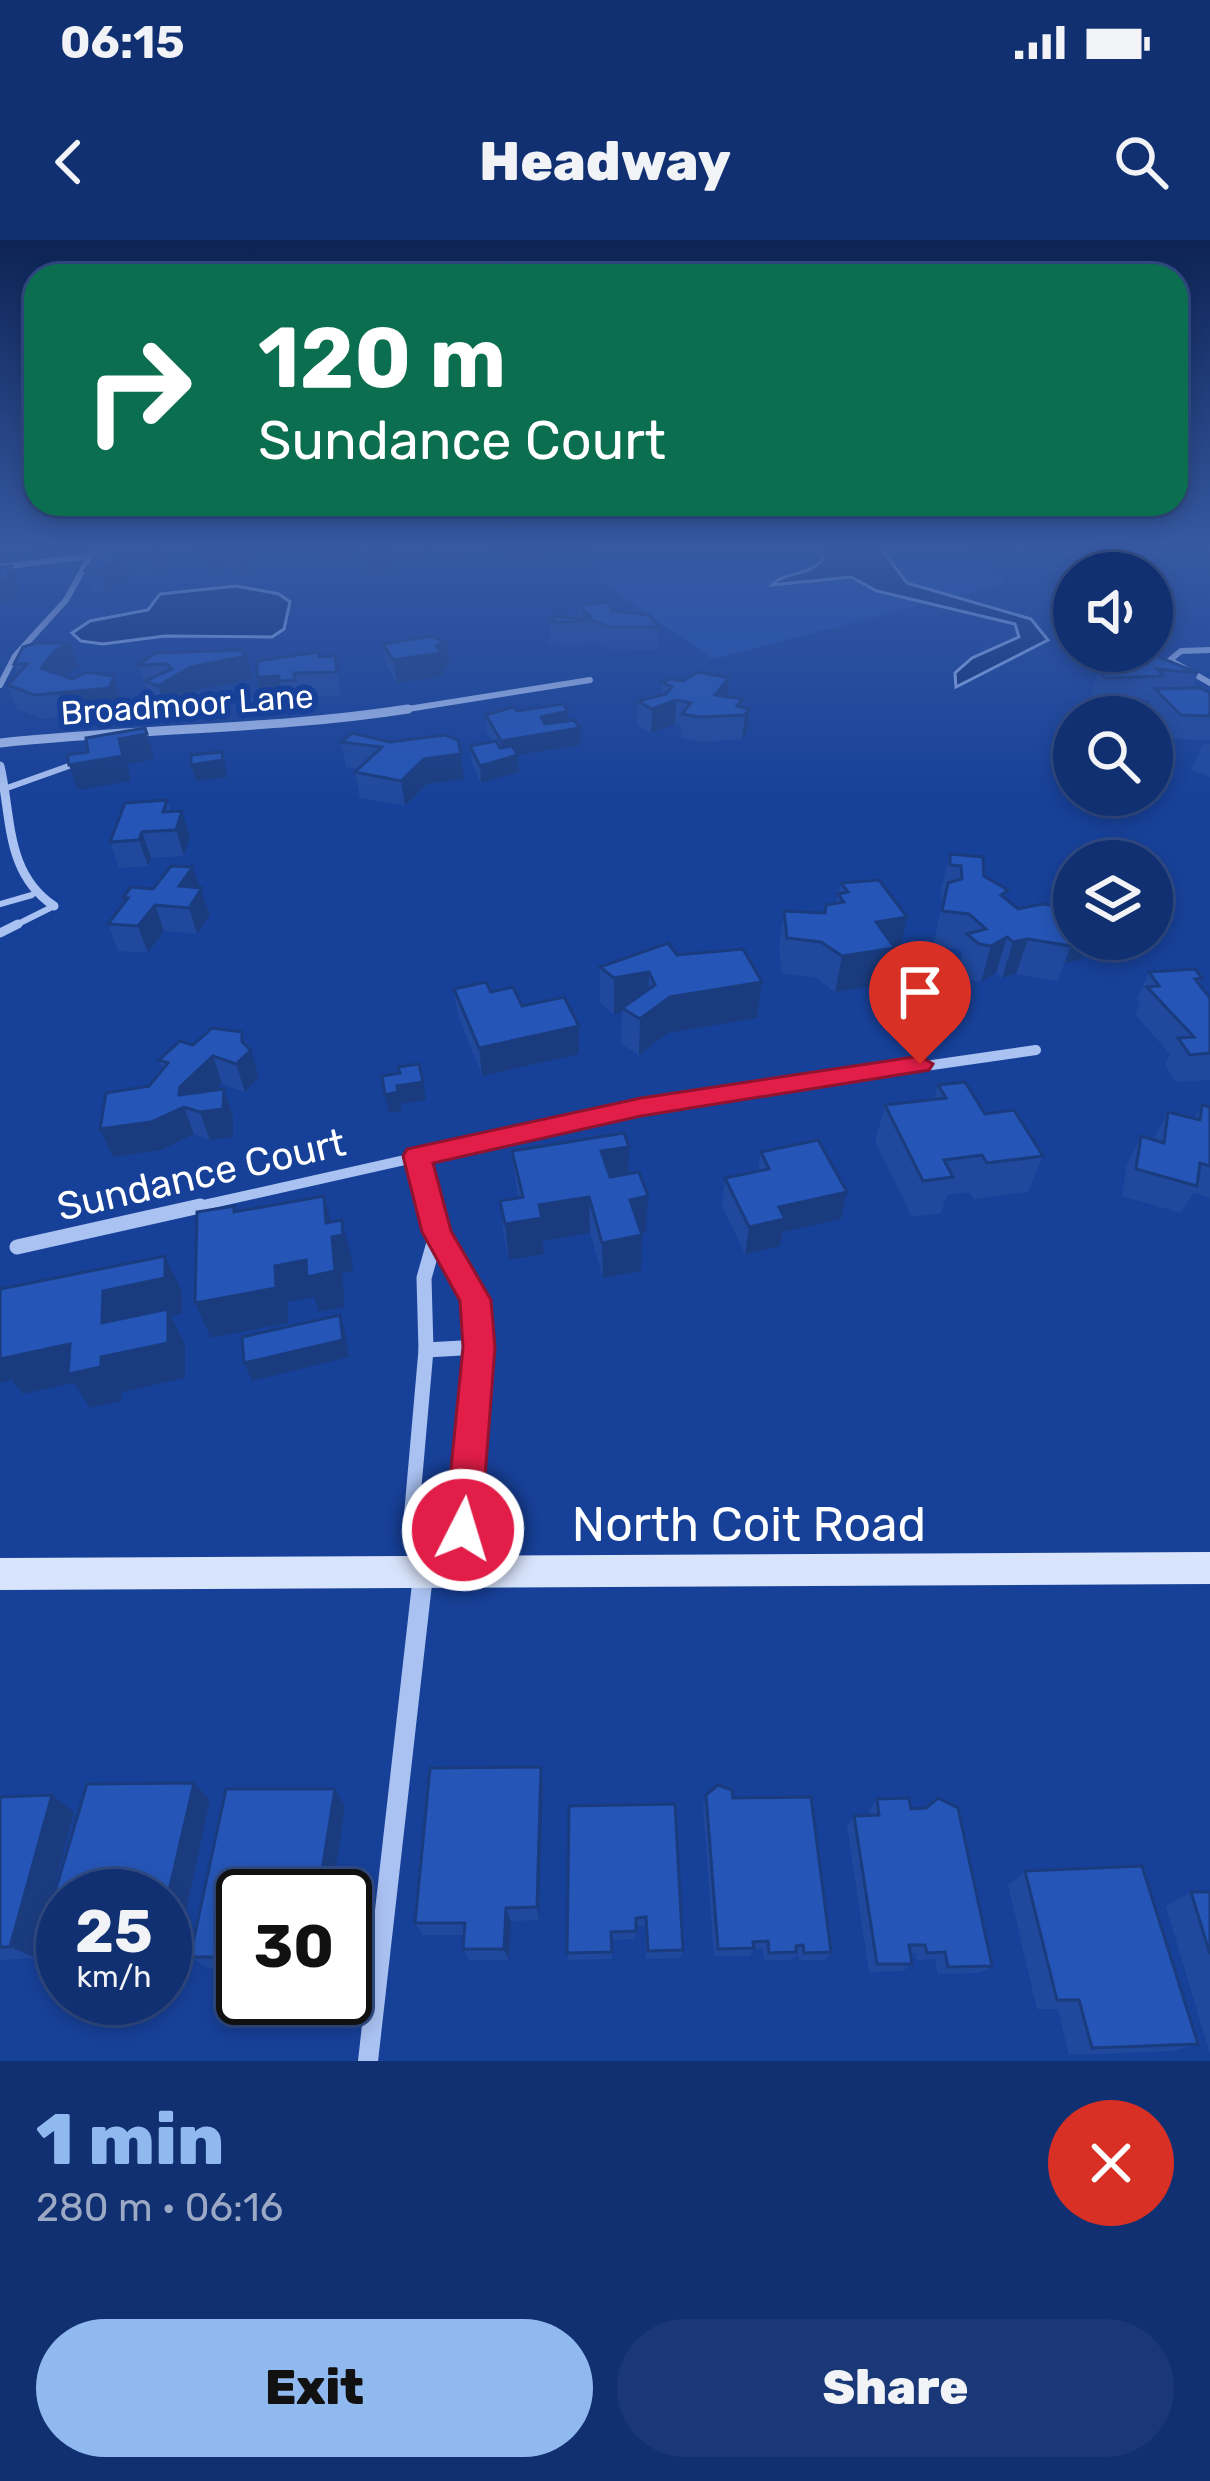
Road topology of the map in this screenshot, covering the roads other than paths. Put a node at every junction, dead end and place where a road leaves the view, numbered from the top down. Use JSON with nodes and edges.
{"nodes":[{"id":1,"x":38,"y":631,"type":"edge"},
{"id":2,"x":1210,"y":650,"type":"edge"},
{"id":3,"x":590,"y":680,"type":"dead end"},
{"id":4,"x":1210,"y":683,"type":"edge"},
{"id":5,"x":0,"y":685,"type":"edge"},
{"id":6,"x":95,"y":733,"type":"junction"},
{"id":7,"x":0,"y":743,"type":"edge"},
{"id":8,"x":0,"y":766,"type":"edge"},
{"id":9,"x":7,"y":788,"type":"junction"},
{"id":10,"x":32,"y":896,"type":"junction"},
{"id":11,"x":0,"y":904,"type":"edge"},
{"id":12,"x":53,"y":906,"type":"joint"},
{"id":13,"x":0,"y":933,"type":"edge"},
{"id":14,"x":1036,"y":1050,"type":"dead end"},
{"id":15,"x":417,"y":1156,"type":"junction"},
{"id":16,"x":437,"y":1232,"type":"junction"},
{"id":17,"x":17,"y":1246,"type":"dead end"},
{"id":18,"x":479,"y":1347,"type":"junction"},
{"id":19,"x":426,"y":1350,"type":"junction"},
{"id":20,"x":1210,"y":1568,"type":"edge"},
{"id":21,"x":423,"y":1573,"type":"junction"},
{"id":22,"x":0,"y":1574,"type":"edge"},
{"id":23,"x":368,"y":2061,"type":"edge"}],
"edges":[{"from":1,"to":5,"type":"street"},
{"from":2,"to":4,"type":"street"},
{"from":3,"to":6,"type":"street","name":"Broadmoor Lane"},
{"from":6,"to":7,"type":"street","name":"Broadmoor Lane"},
{"from":6,"to":9,"type":"lane"},
{"from":8,"to":9,"type":"street"},
{"from":9,"to":10,"type":"street"},
{"from":10,"to":11,"type":"lane"},
{"from":10,"to":12,"type":"street"},
{"from":12,"to":13,"type":"lane"},
{"from":14,"to":15,"type":"street","name":"Sundance Court"},
{"from":15,"to":16,"type":"street"},
{"from":15,"to":17,"type":"street","name":"Sundance Court"},
{"from":16,"to":18,"type":"street"},
{"from":16,"to":19,"type":"street"},
{"from":18,"to":19,"type":"street"},
{"from":18,"to":21,"type":"street"},
{"from":19,"to":21,"type":"street"},
{"from":20,"to":21,"type":"main road","name":"North Coit Road"},
{"from":21,"to":22,"type":"main road","name":"North Coit Road"},
{"from":21,"to":23,"type":"street"}]}
